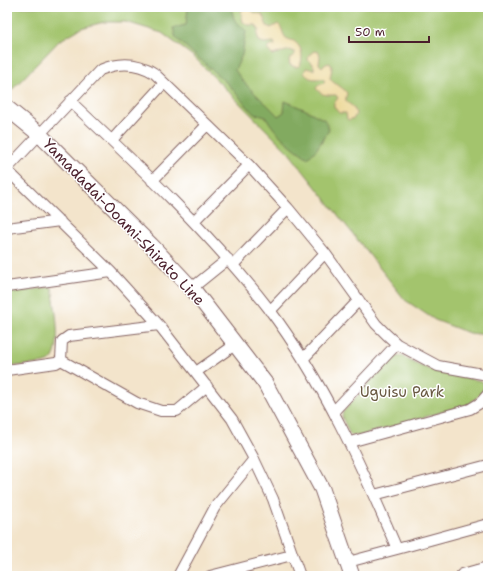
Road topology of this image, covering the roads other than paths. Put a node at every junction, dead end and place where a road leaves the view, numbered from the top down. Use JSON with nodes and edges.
{"nodes":[{"id":1,"x":164,"y":83,"type":"junction"},
{"id":2,"x":70,"y":101,"type":"junction"},
{"id":3,"x":7,"y":108,"type":"edge"},
{"id":4,"x":207,"y":125,"type":"junction"},
{"id":5,"x":39,"y":134,"type":"junction"},
{"id":6,"x":112,"y":140,"type":"junction"},
{"id":7,"x":249,"y":165,"type":"junction"},
{"id":8,"x":7,"y":170,"type":"edge"},
{"id":9,"x":152,"y":180,"type":"junction"},
{"id":10,"x":288,"y":208,"type":"junction"},
{"id":11,"x":60,"y":221,"type":"junction"},
{"id":12,"x":194,"y":221,"type":"junction"},
{"id":13,"x":7,"y":228,"type":"edge"},
{"id":14,"x":325,"y":253,"type":"junction"},
{"id":15,"x":230,"y":262,"type":"junction"},
{"id":16,"x":111,"y":272,"type":"junction"},
{"id":17,"x":7,"y":287,"type":"edge"},
{"id":18,"x":192,"y":288,"type":"junction"},
{"id":19,"x":359,"y":300,"type":"junction"},
{"id":20,"x":270,"y":311,"type":"junction"},
{"id":21,"x":159,"y":325,"type":"junction"},
{"id":22,"x":236,"y":344,"type":"junction"},
{"id":23,"x":397,"y":344,"type":"junction"},
{"id":24,"x":303,"y":359,"type":"junction"},
{"id":25,"x":61,"y":360,"type":"junction"},
{"id":26,"x":7,"y":370,"type":"edge"},
{"id":27,"x":196,"y":372,"type":"junction"},
{"id":28,"x":488,"y":375,"type":"edge"},
{"id":29,"x":207,"y":386,"type":"junction"},
{"id":30,"x":488,"y":394,"type":"edge"},
{"id":31,"x":334,"y":410,"type":"junction"},
{"id":32,"x":350,"y":442,"type":"junction"},
{"id":33,"x":254,"y":459,"type":"junction"},
{"id":34,"x":488,"y":465,"type":"edge"},
{"id":35,"x":374,"y":495,"type":"junction"},
{"id":36,"x":488,"y":524,"type":"edge"},
{"id":37,"x":396,"y":549,"type":"junction"},
{"id":38,"x":292,"y":554,"type":"junction"},
{"id":39,"x":350,"y":569,"type":"edge"},
{"id":40,"x":488,"y":569,"type":"edge"},
{"id":41,"x":178,"y":576,"type":"edge"},
{"id":42,"x":210,"y":576,"type":"edge"},
{"id":43,"x":300,"y":576,"type":"edge"},
{"id":44,"x":463,"y":576,"type":"edge"}],
"edges":[{"from":1,"to":2,"type":"street"},
{"from":1,"to":4,"type":"street"},
{"from":1,"to":6,"type":"street"},
{"from":2,"to":5,"type":"street"},
{"from":2,"to":6,"type":"street"},
{"from":3,"to":5,"type":"main road","name":"Yamadadai-Ooami-Shirato Line"},
{"from":4,"to":7,"type":"street"},
{"from":4,"to":9,"type":"street"},
{"from":5,"to":8,"type":"street"},
{"from":5,"to":18,"type":"main road","name":"Yamadadai-Ooami-Shirato Line"},
{"from":6,"to":9,"type":"street"},
{"from":7,"to":10,"type":"street"},
{"from":7,"to":12,"type":"street"},
{"from":8,"to":11,"type":"street"},
{"from":9,"to":12,"type":"street"},
{"from":10,"to":14,"type":"street"},
{"from":10,"to":15,"type":"street"},
{"from":11,"to":13,"type":"street"},
{"from":11,"to":16,"type":"street"},
{"from":12,"to":15,"type":"street"},
{"from":14,"to":19,"type":"street"},
{"from":14,"to":20,"type":"street"},
{"from":15,"to":18,"type":"street"},
{"from":15,"to":20,"type":"street"},
{"from":16,"to":17,"type":"street"},
{"from":16,"to":21,"type":"street"},
{"from":18,"to":22,"type":"main road","name":"Yamadadai-Ooami-Shirato Line"},
{"from":19,"to":23,"type":"street"},
{"from":19,"to":24,"type":"street"},
{"from":20,"to":24,"type":"street"},
{"from":21,"to":25,"type":"street"},
{"from":21,"to":27,"type":"street"},
{"from":22,"to":27,"type":"street"},
{"from":22,"to":39,"type":"main road","name":"Yamadadai-Ooami-Shirato Line"},
{"from":23,"to":28,"type":"street"},
{"from":23,"to":31,"type":"street"},
{"from":24,"to":31,"type":"street"},
{"from":25,"to":26,"type":"street"},
{"from":25,"to":29,"type":"street"},
{"from":27,"to":29,"type":"street"},
{"from":29,"to":33,"type":"street"},
{"from":30,"to":32,"type":"street"},
{"from":31,"to":32,"type":"street"},
{"from":32,"to":35,"type":"street"},
{"from":33,"to":38,"type":"street"},
{"from":33,"to":41,"type":"street"},
{"from":34,"to":35,"type":"street"},
{"from":35,"to":37,"type":"street"},
{"from":36,"to":37,"type":"street"},
{"from":37,"to":39,"type":"street"},
{"from":38,"to":42,"type":"street"},
{"from":38,"to":43,"type":"street"},
{"from":40,"to":44,"type":"street"}]}
